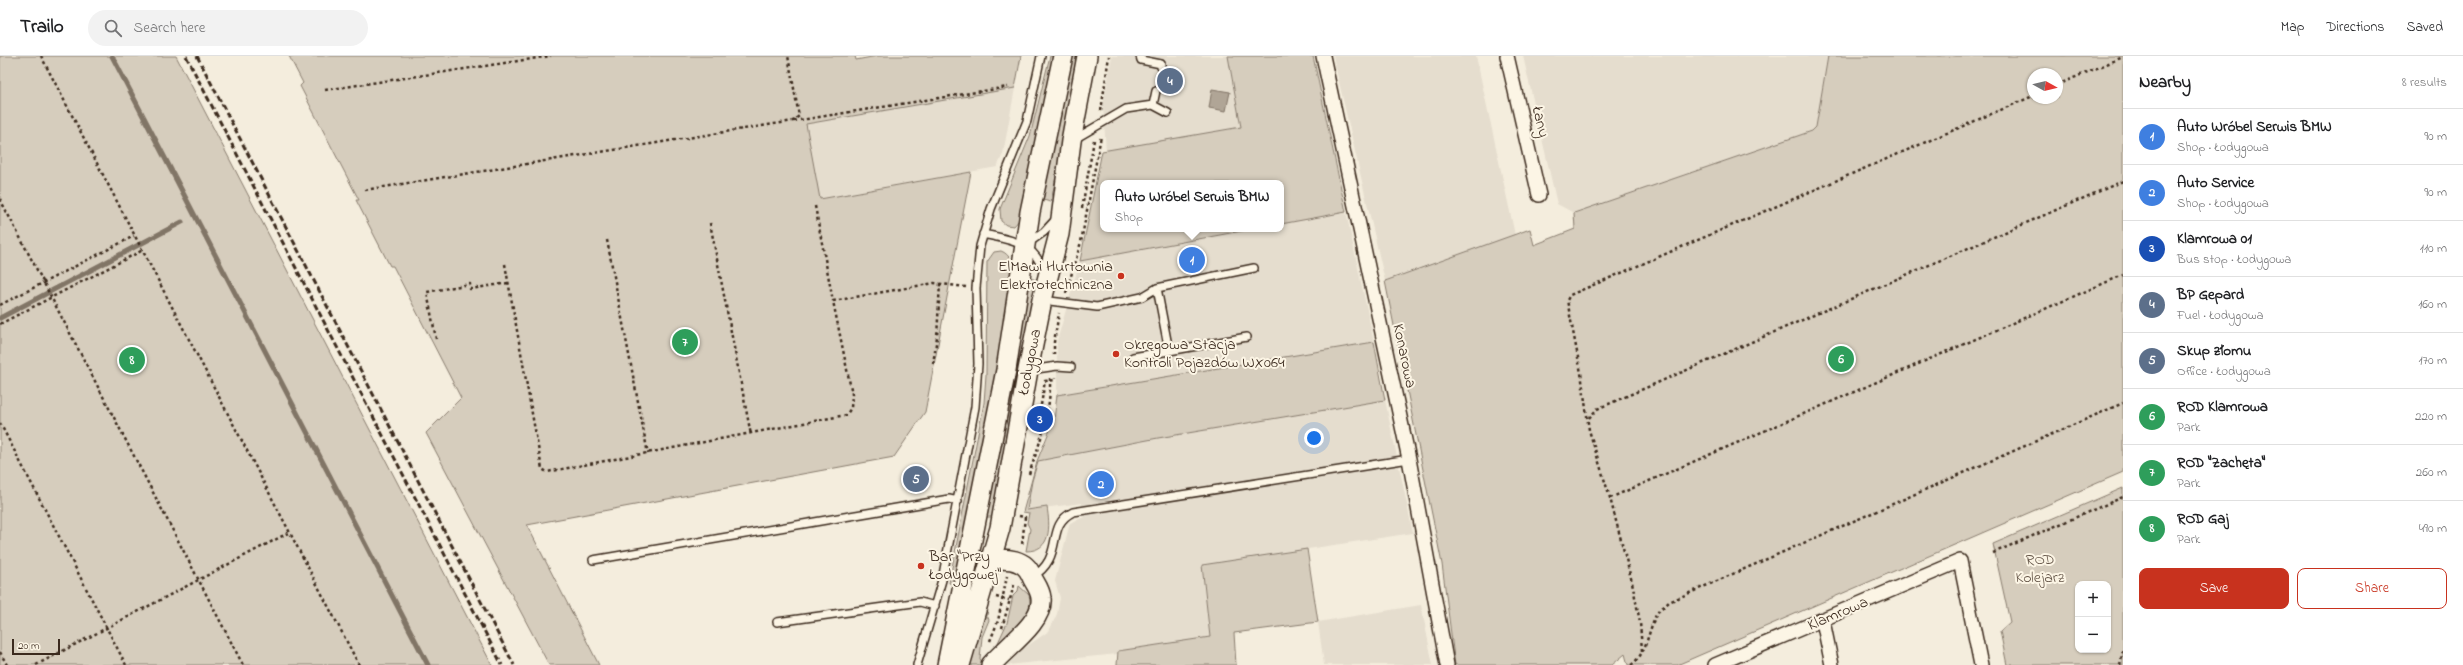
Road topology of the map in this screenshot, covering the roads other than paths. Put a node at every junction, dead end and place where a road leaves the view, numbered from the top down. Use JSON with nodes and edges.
{"nodes":[{"id":1,"x":1041,"y":56,"type":"edge"},
{"id":2,"x":1063,"y":56,"type":"edge"},
{"id":3,"x":1087,"y":56,"type":"edge"},
{"id":4,"x":1140,"y":56,"type":"edge"},
{"id":5,"x":1323,"y":56,"type":"edge"},
{"id":6,"x":1507,"y":56,"type":"edge"},
{"id":7,"x":1161,"y":67,"type":"dead end"},
{"id":8,"x":1156,"y":91,"type":"dead end"},
{"id":9,"x":1153,"y":105,"type":"junction"},
{"id":10,"x":1168,"y":113,"type":"dead end"},
{"id":11,"x":1071,"y":141,"type":"junction"},
{"id":12,"x":1539,"y":195,"type":"dead end"},
{"id":13,"x":1063,"y":208,"type":"junction"},
{"id":14,"x":983,"y":234,"type":"junction"},
{"id":15,"x":1025,"y":245,"type":"junction"},
{"id":16,"x":1254,"y":268,"type":"dead end"},
{"id":17,"x":1157,"y":288,"type":"junction"},
{"id":18,"x":1044,"y":291,"type":"junction"},
{"id":19,"x":1247,"y":337,"type":"dead end"},
{"id":20,"x":1169,"y":351,"type":"junction"},
{"id":21,"x":1133,"y":358,"type":"dead end"},
{"id":22,"x":1071,"y":367,"type":"dead end"},
{"id":23,"x":1028,"y":370,"type":"junction"},
{"id":24,"x":1409,"y":459,"type":"junction"},
{"id":25,"x":958,"y":501,"type":"junction"},
{"id":26,"x":970,"y":552,"type":"junction"},
{"id":27,"x":593,"y":560,"type":"dead end"},
{"id":28,"x":992,"y":560,"type":"junction"},
{"id":29,"x":1032,"y":578,"type":"junction"},
{"id":30,"x":935,"y":606,"type":"junction"},
{"id":31,"x":1823,"y":621,"type":"junction"},
{"id":32,"x":777,"y":622,"type":"dead end"},
{"id":33,"x":1719,"y":664,"type":"edge"},
{"id":34,"x":917,"y":665,"type":"edge"},
{"id":35,"x":947,"y":665,"type":"edge"},
{"id":36,"x":960,"y":665,"type":"edge"},
{"id":37,"x":991,"y":665,"type":"edge"},
{"id":38,"x":1448,"y":665,"type":"edge"},
{"id":39,"x":1832,"y":665,"type":"edge"},
{"id":40,"x":1981,"y":665,"type":"edge"}],
"edges":[{"from":1,"to":14,"type":"lane"},
{"from":2,"to":15,"type":"main road","name":"Łodygowa"},
{"from":3,"to":11,"type":"main road","name":"Łodygowa"},
{"from":4,"to":7,"type":"lane"},
{"from":5,"to":24,"type":"street","name":"Konarowa"},
{"from":6,"to":12,"type":"street","name":"Łany"},
{"from":8,"to":9,"type":"lane"},
{"from":9,"to":10,"type":"lane"},
{"from":9,"to":11,"type":"lane"},
{"from":11,"to":13,"type":"main road","name":"Łodygowa"},
{"from":13,"to":15,"type":"lane"},
{"from":13,"to":18,"type":"main road","name":"Łodygowa"},
{"from":14,"to":15,"type":"lane"},
{"from":14,"to":25,"type":"lane"},
{"from":15,"to":18,"type":"lane"},
{"from":15,"to":26,"type":"main road","name":"Łodygowa"},
{"from":16,"to":17,"type":"lane"},
{"from":17,"to":18,"type":"lane"},
{"from":17,"to":20,"type":"lane"},
{"from":18,"to":23,"type":"main road","name":"Łodygowa"},
{"from":19,"to":20,"type":"lane"},
{"from":20,"to":21,"type":"lane"},
{"from":22,"to":23,"type":"lane"},
{"from":23,"to":28,"type":"main road","name":"Łodygowa"},
{"from":24,"to":29,"type":"lane"},
{"from":24,"to":38,"type":"street","name":"Konarowa"},
{"from":25,"to":27,"type":"lane"},
{"from":25,"to":30,"type":"lane"},
{"from":26,"to":28,"type":"main road"},
{"from":26,"to":35,"type":"main road","name":"Łodygowa"},
{"from":28,"to":29,"type":"main road"},
{"from":28,"to":36,"type":"main road","name":"Łodygowa"},
{"from":29,"to":37,"type":"main road"},
{"from":30,"to":32,"type":"lane"},
{"from":30,"to":34,"type":"lane"},
{"from":31,"to":33,"type":"street","name":"Klamrowa"},
{"from":31,"to":39,"type":"street"},
{"from":31,"to":40,"type":"street","name":"Klamrowa"}]}
